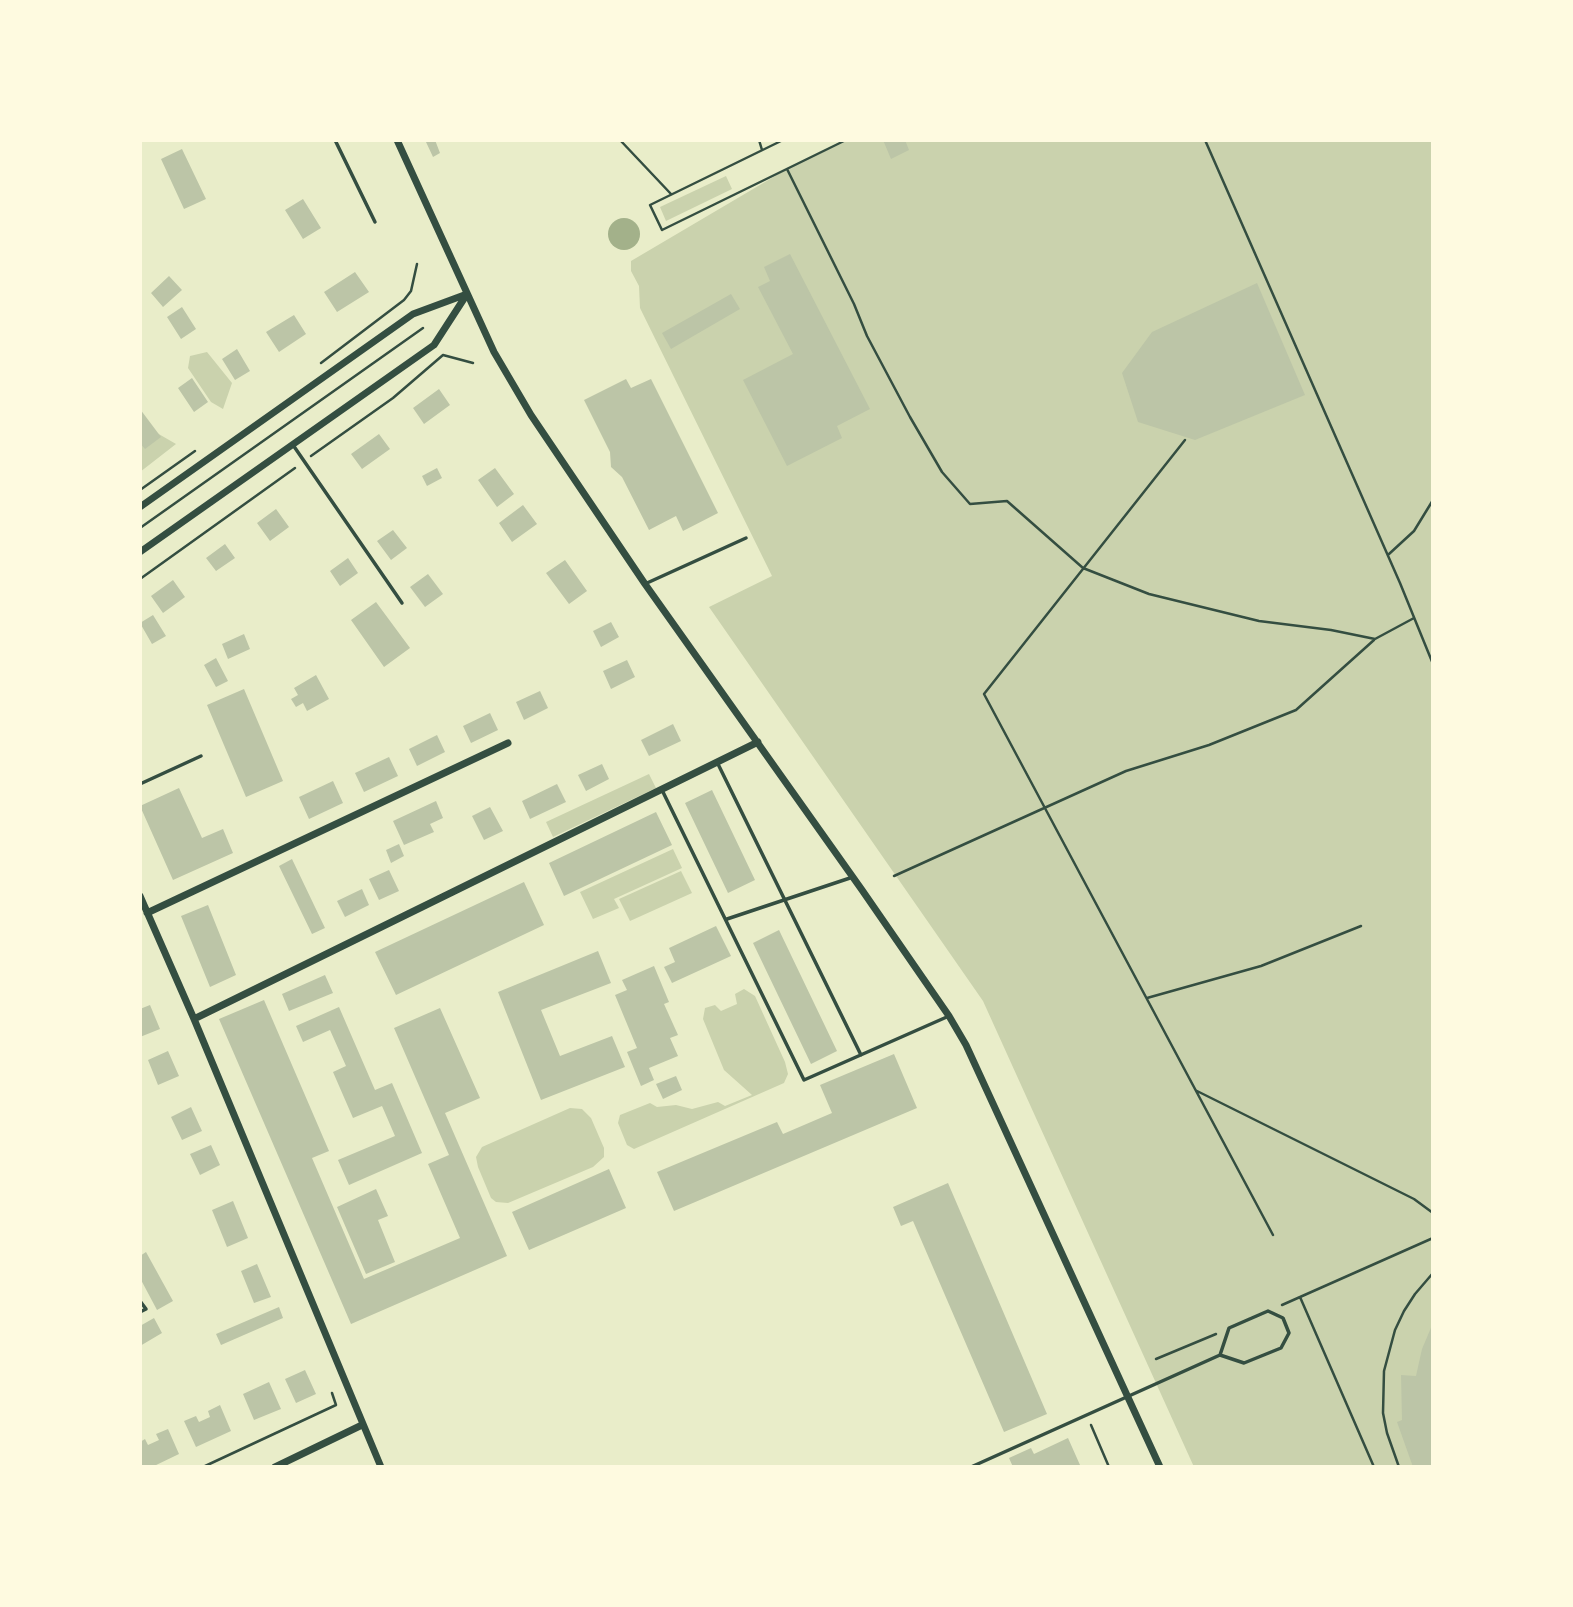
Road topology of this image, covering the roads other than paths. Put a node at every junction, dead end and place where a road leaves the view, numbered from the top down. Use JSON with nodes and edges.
{"nodes":[{"id":1,"x":335,"y":140,"type":"edge"},
{"id":2,"x":397,"y":140,"type":"edge"},
{"id":3,"x":374,"y":222,"type":"dead end"},
{"id":4,"x":467,"y":294,"type":"junction"},
{"id":5,"x":293,"y":445,"type":"junction"},
{"id":6,"x":140,"y":508,"type":"edge"},
{"id":7,"x":746,"y":538,"type":"dead end"},
{"id":8,"x":140,"y":552,"type":"edge"},
{"id":9,"x":645,"y":584,"type":"junction"},
{"id":10,"x":402,"y":603,"type":"dead end"},
{"id":11,"x":758,"y":742,"type":"junction"},
{"id":12,"x":508,"y":743,"type":"dead end"},
{"id":13,"x":201,"y":756,"type":"dead end"},
{"id":14,"x":717,"y":762,"type":"junction"},
{"id":15,"x":140,"y":784,"type":"edge"},
{"id":16,"x":662,"y":790,"type":"junction"},
{"id":17,"x":853,"y":877,"type":"junction"},
{"id":18,"x":140,"y":896,"type":"edge"},
{"id":19,"x":784,"y":900,"type":"junction"},
{"id":20,"x":147,"y":913,"type":"junction"},
{"id":21,"x":727,"y":919,"type":"junction"},
{"id":22,"x":949,"y":1016,"type":"junction"},
{"id":23,"x":194,"y":1019,"type":"junction"},
{"id":24,"x":861,"y":1055,"type":"junction"},
{"id":25,"x":140,"y":1301,"type":"edge"},
{"id":26,"x":140,"y":1312,"type":"edge"},
{"id":27,"x":1220,"y":1355,"type":"junction"},
{"id":28,"x":1129,"y":1397,"type":"junction"},
{"id":29,"x":362,"y":1425,"type":"junction"},
{"id":30,"x":275,"y":1467,"type":"edge"},
{"id":31,"x":381,"y":1467,"type":"edge"},
{"id":32,"x":971,"y":1467,"type":"edge"},
{"id":33,"x":1160,"y":1467,"type":"edge"}],
"edges":[{"from":1,"to":3,"type":"lane"},
{"from":2,"to":4,"type":"street"},
{"from":4,"to":5,"type":"street"},
{"from":4,"to":6,"type":"street"},
{"from":4,"to":9,"type":"street"},
{"from":5,"to":8,"type":"street"},
{"from":5,"to":10,"type":"lane"},
{"from":7,"to":9,"type":"lane"},
{"from":9,"to":11,"type":"street"},
{"from":11,"to":14,"type":"street"},
{"from":11,"to":17,"type":"street"},
{"from":12,"to":20,"type":"street"},
{"from":13,"to":15,"type":"lane"},
{"from":14,"to":16,"type":"street"},
{"from":14,"to":19,"type":"lane"},
{"from":16,"to":21,"type":"lane"},
{"from":16,"to":23,"type":"street"},
{"from":17,"to":19,"type":"lane"},
{"from":17,"to":22,"type":"street"},
{"from":18,"to":20,"type":"street"},
{"from":19,"to":21,"type":"lane"},
{"from":19,"to":24,"type":"lane"},
{"from":20,"to":23,"type":"street"},
{"from":21,"to":24,"type":"lane"},
{"from":22,"to":24,"type":"lane"},
{"from":22,"to":28,"type":"street"},
{"from":23,"to":29,"type":"street"},
{"from":25,"to":26,"type":"lane"},
{"from":27,"to":27,"type":"lane"},
{"from":27,"to":28,"type":"lane"},
{"from":28,"to":32,"type":"lane"},
{"from":28,"to":33,"type":"street"},
{"from":29,"to":30,"type":"street"},
{"from":29,"to":31,"type":"street"}]}
